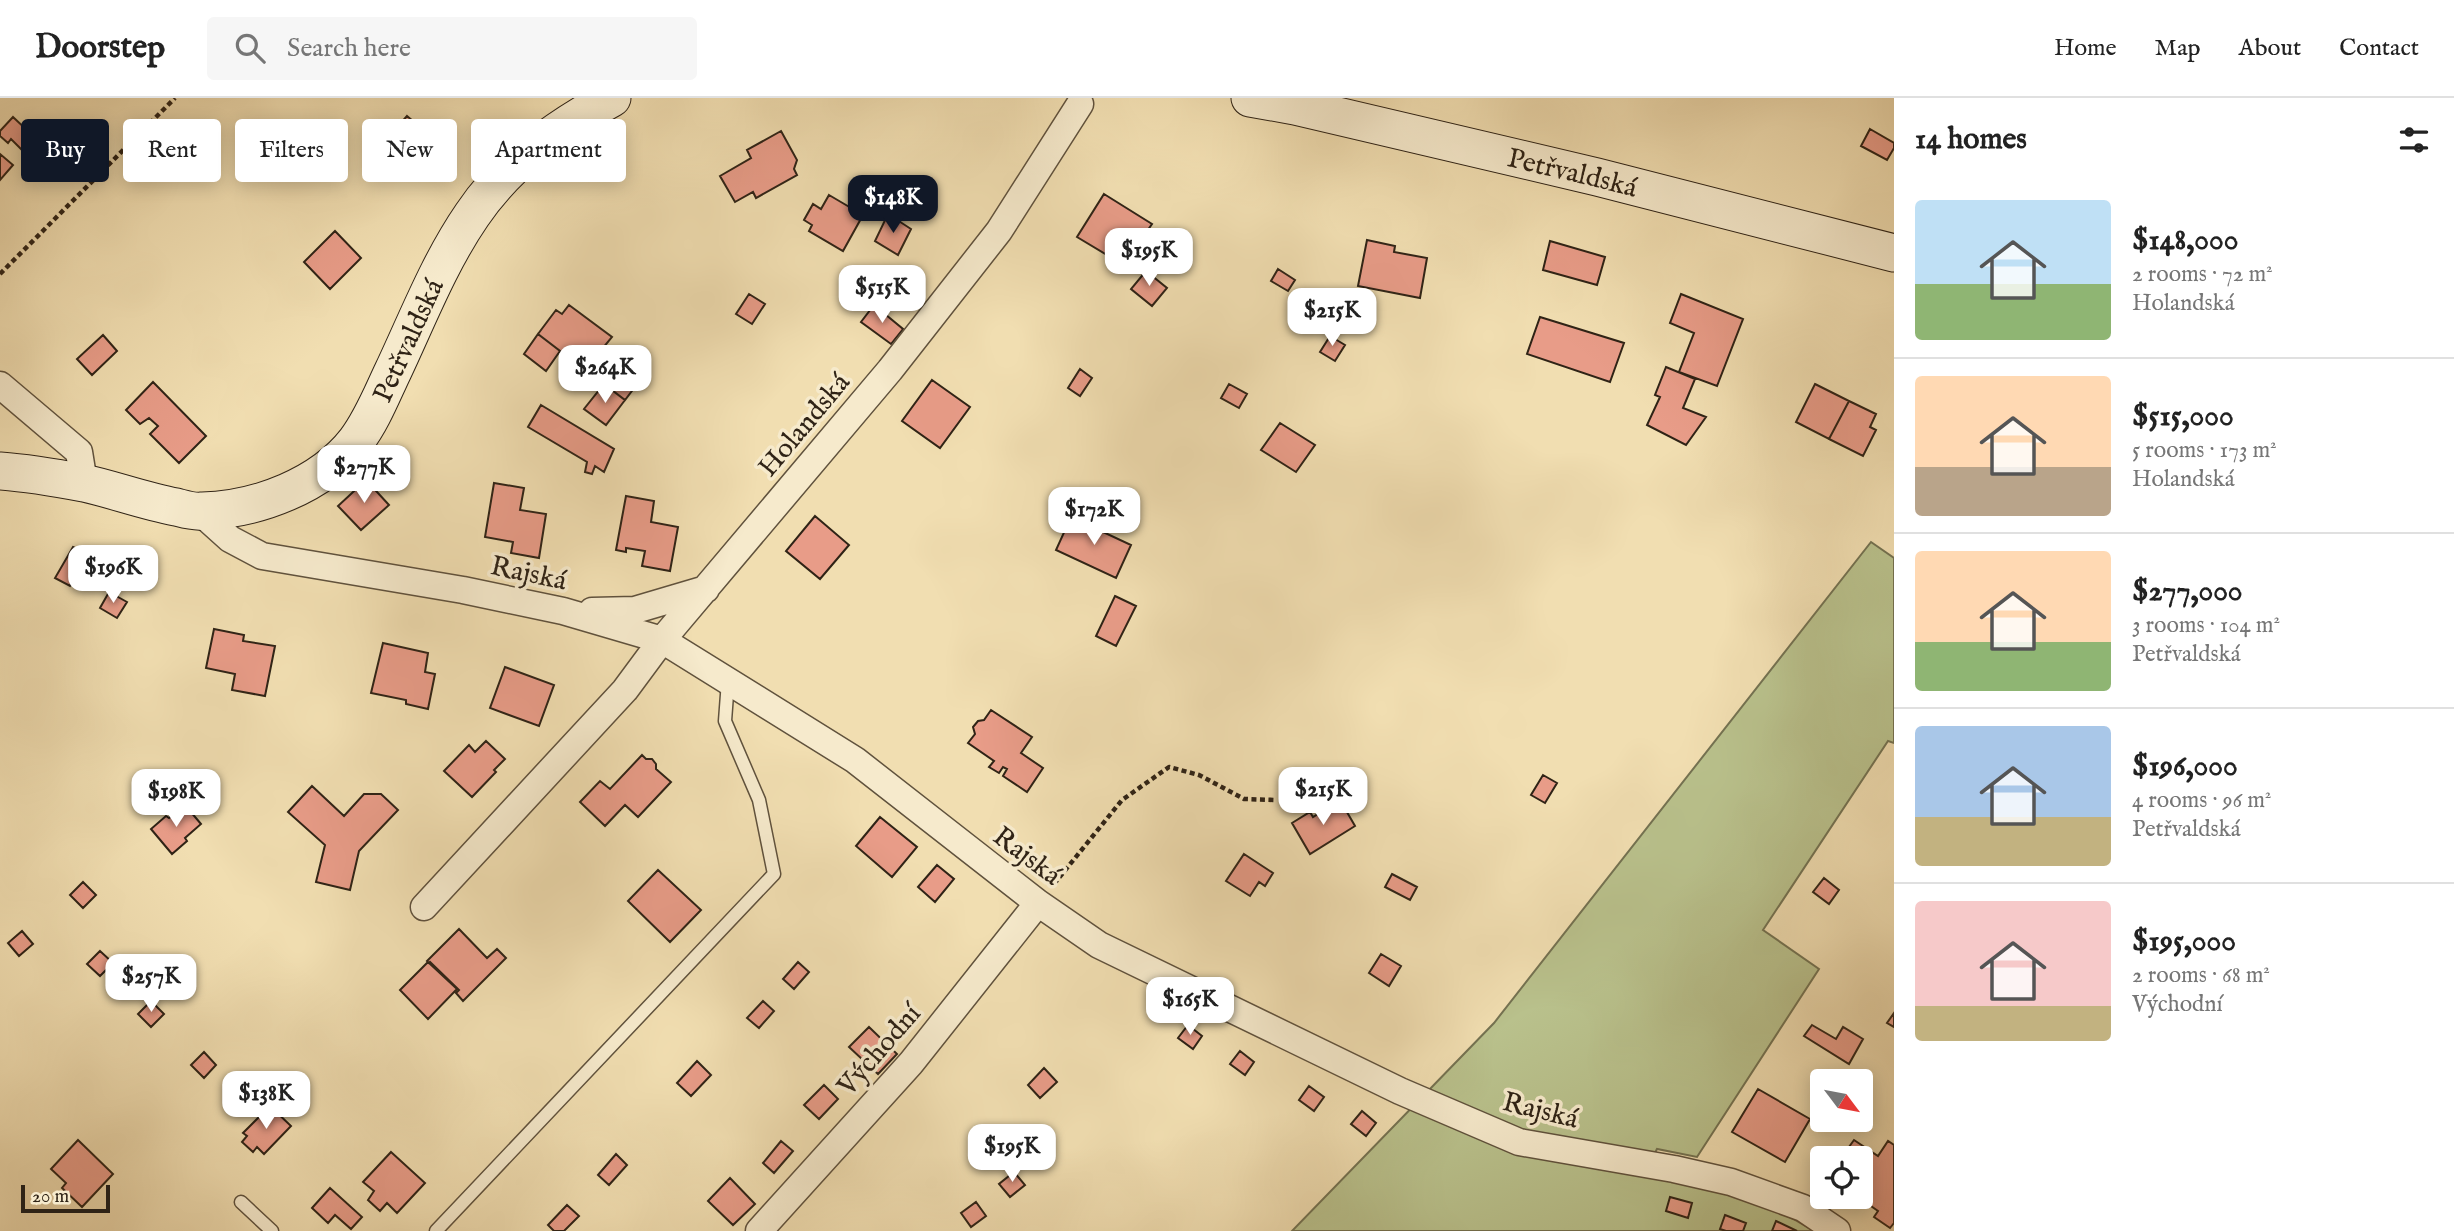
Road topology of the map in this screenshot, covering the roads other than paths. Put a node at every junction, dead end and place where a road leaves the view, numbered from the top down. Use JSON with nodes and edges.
{"nodes":[{"id":1,"x":612,"y":98,"type":"edge"},
{"id":2,"x":1250,"y":98,"type":"edge"},
{"id":3,"x":1080,"y":104,"type":"dead end"},
{"id":4,"x":1894,"y":253,"type":"edge"},
{"id":5,"x":0,"y":385,"type":"edge"},
{"id":6,"x":0,"y":471,"type":"edge"},
{"id":7,"x":84,"y":484,"type":"junction"},
{"id":8,"x":200,"y":512,"type":"junction"},
{"id":9,"x":706,"y":589,"type":"junction"},
{"id":10,"x":564,"y":611,"type":"junction"},
{"id":11,"x":662,"y":640,"type":"junction"},
{"id":12,"x":729,"y":680,"type":"junction"},
{"id":13,"x":1038,"y":903,"type":"junction"},
{"id":14,"x":424,"y":907,"type":"dead end"},
{"id":15,"x":241,"y":1202,"type":"dead end"},
{"id":16,"x":272,"y":1231,"type":"edge"},
{"id":17,"x":436,"y":1231,"type":"edge"},
{"id":18,"x":759,"y":1231,"type":"edge"},
{"id":19,"x":1837,"y":1231,"type":"edge"}],
"edges":[{"from":1,"to":8,"type":"street","name":"Petřvaldská"},
{"from":2,"to":4,"type":"street","name":"Petřvaldská"},
{"from":3,"to":9,"type":"street","name":"Holandská"},
{"from":5,"to":7,"type":"street"},
{"from":6,"to":7,"type":"street","name":"Petřvaldská"},
{"from":7,"to":8,"type":"street","name":"Petřvaldská"},
{"from":8,"to":10,"type":"street","name":"Rajská"},
{"from":9,"to":10,"type":"street"},
{"from":9,"to":11,"type":"street","name":"Holandská"},
{"from":10,"to":11,"type":"street","name":"Rajská"},
{"from":11,"to":12,"type":"street","name":"Rajská"},
{"from":11,"to":14,"type":"street","name":"Holandská"},
{"from":12,"to":13,"type":"street","name":"Rajská"},
{"from":12,"to":17,"type":"lane"},
{"from":13,"to":18,"type":"street","name":"Východní"},
{"from":13,"to":19,"type":"street","name":"Rajská"},
{"from":15,"to":16,"type":"lane"}]}
